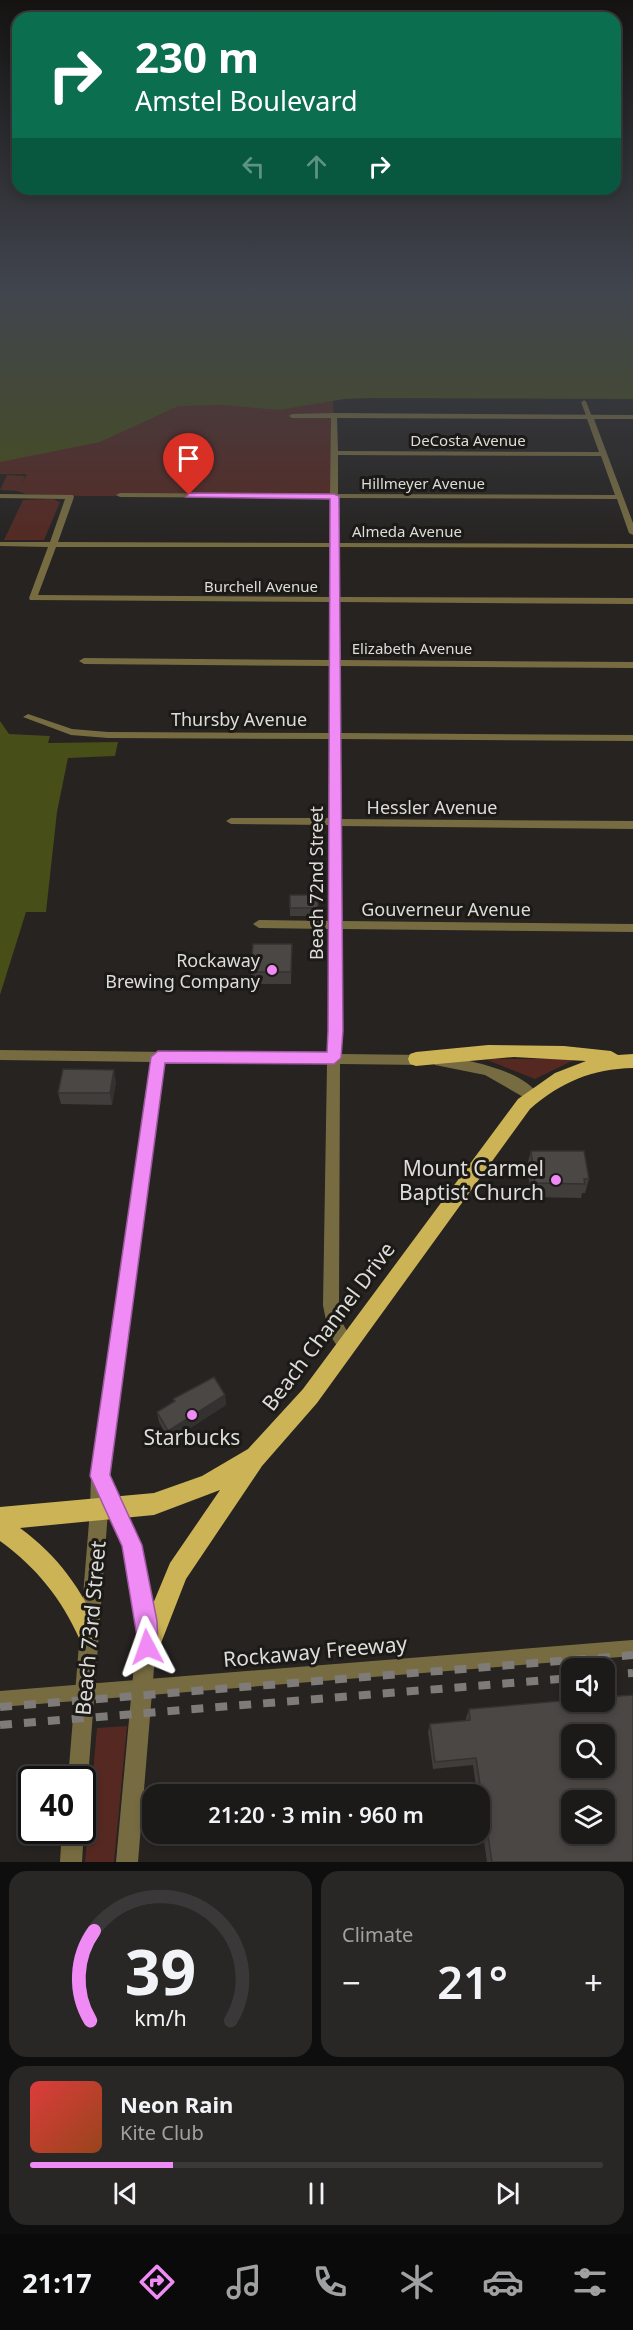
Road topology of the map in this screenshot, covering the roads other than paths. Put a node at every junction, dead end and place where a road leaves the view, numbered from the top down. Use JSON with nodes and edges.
{"nodes":[{"id":1,"x":584,"y":403,"type":"dead end"},
{"id":2,"x":292,"y":416,"type":"dead end"},
{"id":3,"x":334,"y":416,"type":"junction"},
{"id":4,"x":589,"y":416,"type":"junction"},
{"id":5,"x":633,"y":417,"type":"edge"},
{"id":6,"x":335,"y":453,"type":"junction"},
{"id":7,"x":602,"y":454,"type":"junction"},
{"id":8,"x":120,"y":495,"type":"dead end"},
{"id":9,"x":0,"y":496,"type":"edge"},
{"id":10,"x":334,"y":496,"type":"junction"},
{"id":11,"x":618,"y":497,"type":"junction"},
{"id":12,"x":633,"y":533,"type":"edge"},
{"id":13,"x":0,"y":544,"type":"edge"},
{"id":14,"x":52,"y":544,"type":"junction"},
{"id":15,"x":335,"y":544,"type":"junction"},
{"id":16,"x":633,"y":546,"type":"edge"},
{"id":17,"x":335,"y":600,"type":"junction"},
{"id":18,"x":633,"y":601,"type":"edge"},
{"id":19,"x":84,"y":662,"type":"dead end"},
{"id":20,"x":336,"y":663,"type":"junction"},
{"id":21,"x":633,"y":665,"type":"edge"},
{"id":22,"x":28,"y":717,"type":"dead end"},
{"id":23,"x":336,"y":736,"type":"junction"},
{"id":24,"x":633,"y":738,"type":"edge"},
{"id":25,"x":231,"y":821,"type":"dead end"},
{"id":26,"x":336,"y":822,"type":"junction"},
{"id":27,"x":633,"y":825,"type":"edge"},
{"id":28,"x":259,"y":924,"type":"dead end"},
{"id":29,"x":336,"y":926,"type":"junction"},
{"id":30,"x":633,"y":928,"type":"edge"},
{"id":31,"x":0,"y":1055,"type":"edge"},
{"id":32,"x":158,"y":1057,"type":"junction"},
{"id":33,"x":334,"y":1058,"type":"junction"},
{"id":34,"x":416,"y":1059,"type":"junction"},
{"id":35,"x":630,"y":1061,"type":"edge"},
{"id":36,"x":532,"y":1096,"type":"junction"},
{"id":37,"x":347,"y":1346,"type":"junction"},
{"id":38,"x":256,"y":1457,"type":"junction"},
{"id":39,"x":108,"y":1510,"type":"junction"},
{"id":40,"x":0,"y":1518,"type":"edge"},
{"id":41,"x":0,"y":1527,"type":"edge"},
{"id":42,"x":88,"y":1632,"type":"junction"},
{"id":43,"x":147,"y":1647,"type":"junction"},
{"id":44,"x":633,"y":1648,"type":"edge"},
{"id":45,"x":144,"y":1687,"type":"junction"},
{"id":46,"x":84,"y":1692,"type":"junction"},
{"id":47,"x":0,"y":1699,"type":"edge"},
{"id":48,"x":79,"y":1766,"type":"edge"},
{"id":49,"x":73,"y":1844,"type":"edge"},
{"id":50,"x":71,"y":1862,"type":"edge"},
{"id":51,"x":127,"y":1862,"type":"edge"}],
"edges":[{"from":1,"to":4,"type":"street"},
{"from":2,"to":3,"type":"street"},
{"from":3,"to":4,"type":"street"},
{"from":3,"to":6,"type":"street","name":"Beach 72nd Street"},
{"from":4,"to":5,"type":"street"},
{"from":4,"to":7,"type":"street"},
{"from":6,"to":7,"type":"street","name":"DeCosta Avenue"},
{"from":6,"to":10,"type":"street","name":"Beach 72nd Street"},
{"from":7,"to":11,"type":"street"},
{"from":8,"to":10,"type":"street","name":"Hillmeyer Avenue"},
{"from":9,"to":14,"type":"street"},
{"from":10,"to":11,"type":"street","name":"Hillmeyer Avenue"},
{"from":10,"to":15,"type":"street","name":"Beach 72nd Street"},
{"from":11,"to":12,"type":"street"},
{"from":13,"to":14,"type":"street","name":"Almeda Avenue"},
{"from":14,"to":15,"type":"street","name":"Almeda Avenue"},
{"from":14,"to":17,"type":"street","name":"Burchell Avenue"},
{"from":15,"to":16,"type":"street","name":"Almeda Avenue"},
{"from":15,"to":17,"type":"street","name":"Beach 72nd Street"},
{"from":17,"to":18,"type":"street","name":"Burchell Avenue"},
{"from":17,"to":20,"type":"street","name":"Beach 72nd Street"},
{"from":19,"to":20,"type":"street","name":"Elizabeth Avenue"},
{"from":20,"to":21,"type":"street","name":"Elizabeth Avenue"},
{"from":20,"to":23,"type":"street","name":"Beach 72nd Street"},
{"from":22,"to":23,"type":"street","name":"Thursby Avenue"},
{"from":23,"to":24,"type":"street","name":"Thursby Avenue"},
{"from":23,"to":26,"type":"street","name":"Beach 72nd Street"},
{"from":25,"to":26,"type":"street","name":"Hessler Avenue"},
{"from":26,"to":27,"type":"street","name":"Hessler Avenue"},
{"from":26,"to":29,"type":"street","name":"Beach 72nd Street"},
{"from":28,"to":29,"type":"street","name":"Gouverneur Avenue"},
{"from":29,"to":30,"type":"street","name":"Gouverneur Avenue"},
{"from":29,"to":33,"type":"street","name":"Beach 72nd Street"},
{"from":31,"to":32,"type":"street"},
{"from":32,"to":33,"type":"street"},
{"from":32,"to":39,"type":"street","name":"Beach 73rd Street"},
{"from":33,"to":34,"type":"street"},
{"from":33,"to":37,"type":"street","name":"Beach 72nd Street"},
{"from":34,"to":35,"type":"main road"},
{"from":34,"to":36,"type":"street"},
{"from":35,"to":36,"type":"main road","name":"Beach Channel Drive"},
{"from":36,"to":37,"type":"main road","name":"Beach Channel Drive"},
{"from":37,"to":38,"type":"main road","name":"Beach Channel Drive"},
{"from":38,"to":39,"type":"main road","name":"Beach Channel Drive"},
{"from":38,"to":43,"type":"main road"},
{"from":39,"to":40,"type":"main road","name":"Beach Channel Drive"},
{"from":39,"to":42,"type":"street","name":"Beach 73rd Street"},
{"from":39,"to":43,"type":"street","name":"Beach 73rd Street"},
{"from":41,"to":42,"type":"main road"},
{"from":42,"to":46,"type":"street","name":"Beach 73rd Street"},
{"from":43,"to":45,"type":"street","name":"Beach 73rd Street"},
{"from":44,"to":45,"type":"street","name":"Rockaway Freeway"},
{"from":45,"to":46,"type":"street","name":"Rockaway Freeway"},
{"from":45,"to":51,"type":"street","name":"Beach 73rd Street"},
{"from":46,"to":47,"type":"street","name":"Rockaway Freeway"},
{"from":46,"to":48,"type":"street","name":"Beach 73rd Street"},
{"from":49,"to":50,"type":"street"}]}
